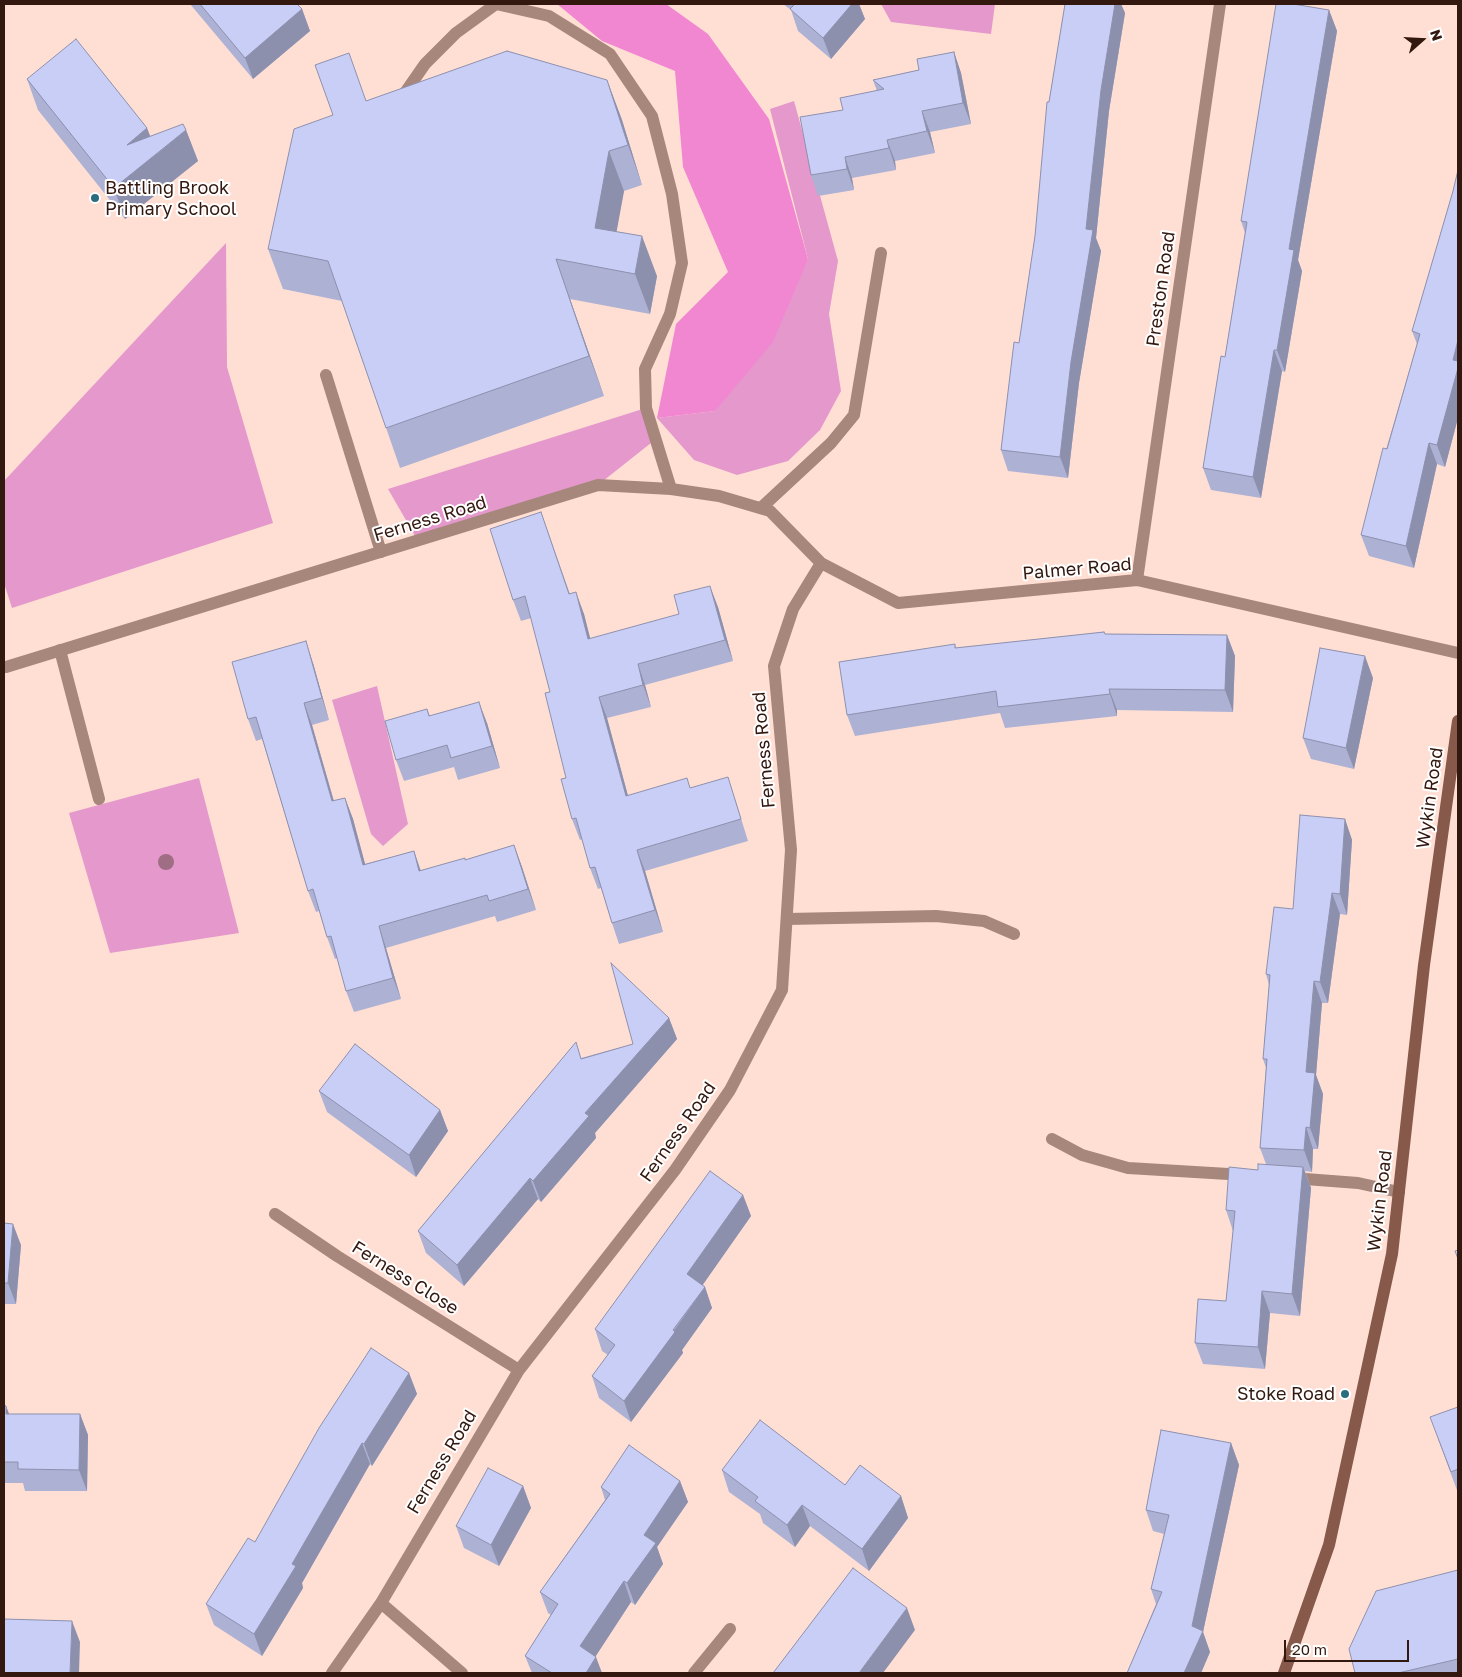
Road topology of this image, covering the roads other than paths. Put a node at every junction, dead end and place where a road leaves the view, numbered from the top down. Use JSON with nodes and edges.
{"nodes":[{"id":1,"x":1220,"y":4,"type":"edge"},
{"id":2,"x":394,"y":107,"type":"edge"},
{"id":3,"x":881,"y":254,"type":"dead end"},
{"id":4,"x":326,"y":375,"type":"dead end"},
{"id":5,"x":671,"y":489,"type":"junction"},
{"id":6,"x":761,"y":508,"type":"junction"},
{"id":7,"x":382,"y":552,"type":"junction"},
{"id":8,"x":821,"y":562,"type":"junction"},
{"id":9,"x":1138,"y":580,"type":"junction"},
{"id":10,"x":60,"y":650,"type":"junction"},
{"id":11,"x":1458,"y":653,"type":"edge"},
{"id":12,"x":6,"y":667,"type":"dead end"},
{"id":13,"x":1458,"y":721,"type":"edge"},
{"id":14,"x":99,"y":799,"type":"dead end"},
{"id":15,"x":787,"y":919,"type":"junction"},
{"id":16,"x":1014,"y":934,"type":"dead end"},
{"id":17,"x":1052,"y":1139,"type":"dead end"},
{"id":18,"x":1257,"y":1176,"type":"edge"},
{"id":19,"x":1275,"y":1177,"type":"edge"},
{"id":20,"x":1399,"y":1192,"type":"junction"},
{"id":21,"x":275,"y":1214,"type":"dead end"},
{"id":22,"x":519,"y":1370,"type":"junction"},
{"id":23,"x":381,"y":1603,"type":"junction"},
{"id":24,"x":730,"y":1629,"type":"dead end"},
{"id":25,"x":332,"y":1673,"type":"edge"},
{"id":26,"x":462,"y":1673,"type":"edge"},
{"id":27,"x":694,"y":1673,"type":"edge"},
{"id":28,"x":1284,"y":1673,"type":"edge"}],
"edges":[{"from":1,"to":9,"type":"street","name":"Preston Road"},
{"from":2,"to":5,"type":"street"},
{"from":3,"to":6,"type":"street"},
{"from":4,"to":7,"type":"street"},
{"from":5,"to":6,"type":"street","name":"Ferness Road"},
{"from":5,"to":7,"type":"street","name":"Ferness Road"},
{"from":6,"to":8,"type":"street","name":"Ferness Road"},
{"from":7,"to":10,"type":"street","name":"Ferness Road"},
{"from":8,"to":9,"type":"street","name":"Palmer Road"},
{"from":8,"to":15,"type":"street","name":"Ferness Road"},
{"from":9,"to":11,"type":"street","name":"Palmer Road"},
{"from":10,"to":12,"type":"street","name":"Ferness Road"},
{"from":10,"to":14,"type":"street"},
{"from":13,"to":20,"type":"street","name":"Wykin Road"},
{"from":15,"to":16,"type":"street"},
{"from":15,"to":22,"type":"street","name":"Ferness Road"},
{"from":17,"to":18,"type":"street"},
{"from":19,"to":20,"type":"street"},
{"from":20,"to":28,"type":"street","name":"Wykin Road"},
{"from":21,"to":22,"type":"street","name":"Ferness Close"},
{"from":22,"to":23,"type":"street","name":"Ferness Road"},
{"from":23,"to":25,"type":"street","name":"Ferness Road"},
{"from":23,"to":26,"type":"street"},
{"from":24,"to":27,"type":"street"}]}
